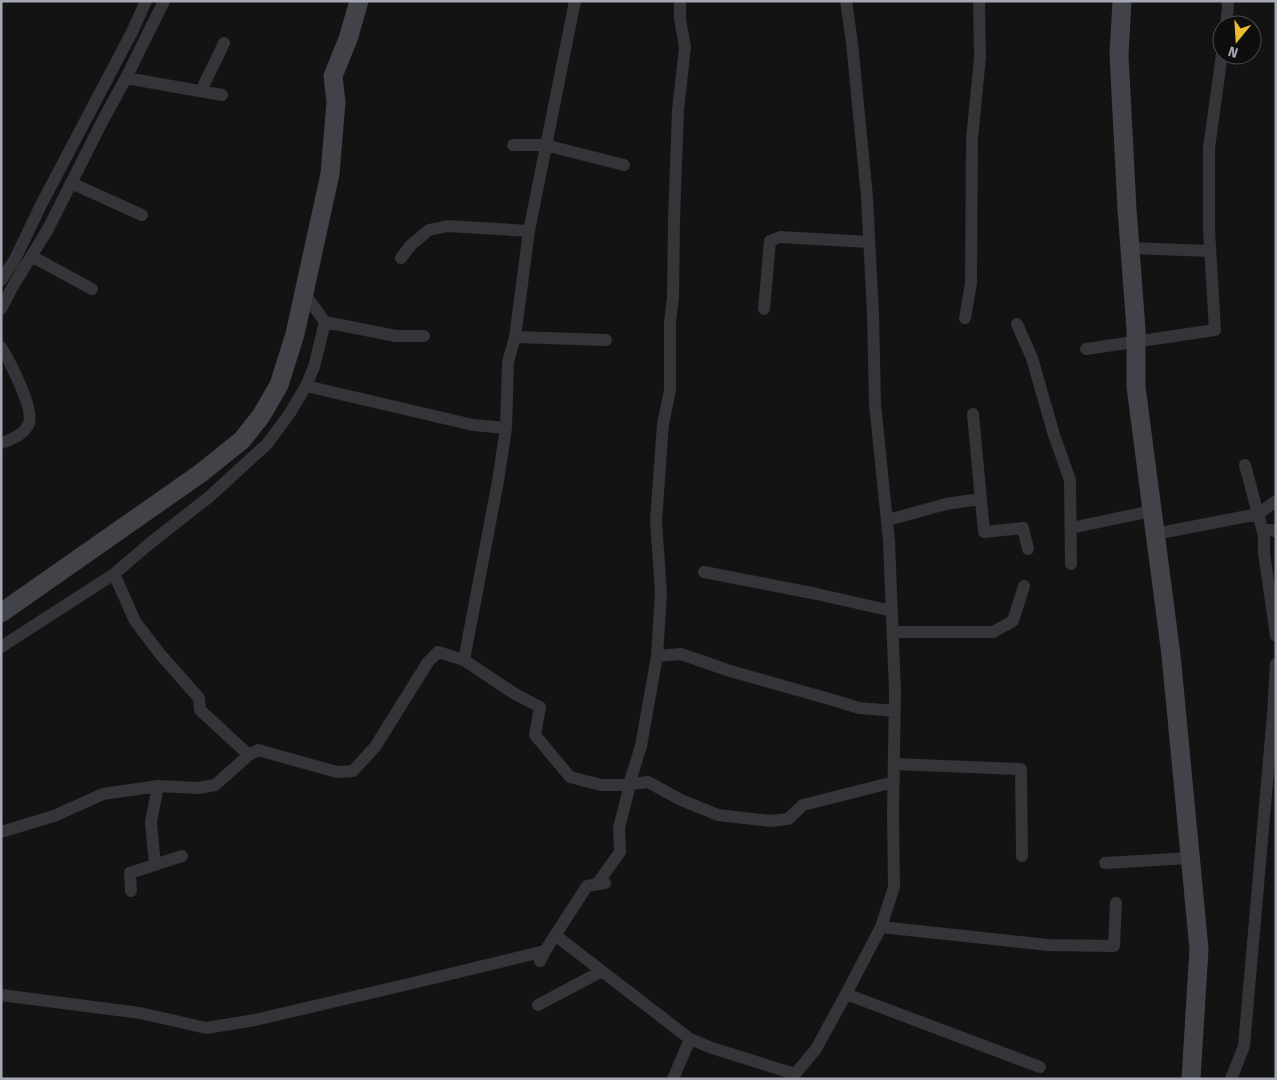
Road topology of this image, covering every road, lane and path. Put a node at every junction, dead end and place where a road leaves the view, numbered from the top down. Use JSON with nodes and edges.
{"nodes":[{"id":1,"x":146,"y":1,"type":"edge"},
{"id":2,"x":164,"y":1,"type":"edge"},
{"id":3,"x":358,"y":1,"type":"edge"},
{"id":4,"x":575,"y":1,"type":"edge"},
{"id":5,"x":680,"y":1,"type":"edge"},
{"id":6,"x":846,"y":1,"type":"edge"},
{"id":7,"x":979,"y":1,"type":"edge"},
{"id":8,"x":1122,"y":1,"type":"edge"},
{"id":9,"x":1227,"y":1,"type":"edge"},
{"id":10,"x":1227,"y":15,"type":"edge"},
{"id":11,"x":224,"y":44,"type":"dead end"},
{"id":12,"x":1220,"y":65,"type":"edge"},
{"id":13,"x":126,"y":78,"type":"junction"},
{"id":14,"x":201,"y":91,"type":"junction"},
{"id":15,"x":222,"y":95,"type":"dead end"},
{"id":16,"x":513,"y":145,"type":"dead end"},
{"id":17,"x":546,"y":145,"type":"junction"},
{"id":18,"x":624,"y":165,"type":"dead end"},
{"id":19,"x":71,"y":183,"type":"junction"},
{"id":20,"x":142,"y":215,"type":"dead end"},
{"id":21,"x":529,"y":231,"type":"junction"},
{"id":22,"x":869,"y":242,"type":"junction"},
{"id":23,"x":1130,"y":248,"type":"junction"},
{"id":24,"x":1210,"y":250,"type":"junction"},
{"id":25,"x":31,"y":256,"type":"junction"},
{"id":26,"x":401,"y":258,"type":"dead end"},
{"id":27,"x":1,"y":280,"type":"edge"},
{"id":28,"x":92,"y":288,"type":"dead end"},
{"id":29,"x":304,"y":293,"type":"junction"},
{"id":30,"x":1,"y":309,"type":"edge"},
{"id":31,"x":764,"y":309,"type":"dead end"},
{"id":32,"x":965,"y":318,"type":"dead end"},
{"id":33,"x":325,"y":322,"type":"junction"},
{"id":34,"x":1017,"y":324,"type":"dead end"},
{"id":35,"x":424,"y":336,"type":"dead end"},
{"id":36,"x":515,"y":337,"type":"junction"},
{"id":37,"x":606,"y":340,"type":"dead end"},
{"id":38,"x":1136,"y":342,"type":"junction"},
{"id":39,"x":1,"y":347,"type":"edge"},
{"id":40,"x":1086,"y":349,"type":"dead end"},
{"id":41,"x":306,"y":386,"type":"junction"},
{"id":42,"x":973,"y":414,"type":"dead end"},
{"id":43,"x":506,"y":428,"type":"junction"},
{"id":44,"x":1,"y":443,"type":"edge"},
{"id":45,"x":1245,"y":465,"type":"dead end"},
{"id":46,"x":980,"y":499,"type":"junction"},
{"id":47,"x":1276,"y":501,"type":"edge"},
{"id":48,"x":1152,"y":511,"type":"junction"},
{"id":49,"x":1258,"y":514,"type":"junction"},
{"id":50,"x":888,"y":520,"type":"junction"},
{"id":51,"x":1071,"y":528,"type":"junction"},
{"id":52,"x":1262,"y":529,"type":"junction"},
{"id":53,"x":1276,"y":531,"type":"edge"},
{"id":54,"x":1155,"y":534,"type":"junction"},
{"id":55,"x":1028,"y":549,"type":"dead end"},
{"id":56,"x":1071,"y":564,"type":"dead end"},
{"id":57,"x":704,"y":572,"type":"dead end"},
{"id":58,"x":114,"y":574,"type":"junction"},
{"id":59,"x":1024,"y":586,"type":"dead end"},
{"id":60,"x":892,"y":611,"type":"junction"},
{"id":61,"x":1,"y":613,"type":"edge"},
{"id":62,"x":892,"y":632,"type":"junction"},
{"id":63,"x":1276,"y":636,"type":"edge"},
{"id":64,"x":1,"y":647,"type":"edge"},
{"id":65,"x":657,"y":656,"type":"junction"},
{"id":66,"x":464,"y":660,"type":"junction"},
{"id":67,"x":1276,"y":664,"type":"edge"},
{"id":68,"x":894,"y":711,"type":"junction"},
{"id":69,"x":249,"y":755,"type":"junction"},
{"id":70,"x":894,"y":764,"type":"junction"},
{"id":71,"x":894,"y":782,"type":"junction"},
{"id":72,"x":630,"y":785,"type":"junction"},
{"id":73,"x":158,"y":786,"type":"junction"},
{"id":74,"x":1,"y":832,"type":"edge"},
{"id":75,"x":182,"y":856,"type":"dead end"},
{"id":76,"x":1022,"y":856,"type":"dead end"},
{"id":77,"x":1190,"y":858,"type":"junction"},
{"id":78,"x":1105,"y":863,"type":"dead end"},
{"id":79,"x":155,"y":865,"type":"junction"},
{"id":80,"x":131,"y":891,"type":"dead end"},
{"id":81,"x":1116,"y":903,"type":"dead end"},
{"id":82,"x":881,"y":927,"type":"junction"},
{"id":83,"x":555,"y":935,"type":"junction"},
{"id":84,"x":602,"y":971,"type":"junction"},
{"id":85,"x":846,"y":994,"type":"junction"},
{"id":86,"x":1,"y":995,"type":"edge"},
{"id":87,"x":538,"y":1005,"type":"dead end"},
{"id":88,"x":690,"y":1039,"type":"junction"},
{"id":89,"x":1040,"y":1067,"type":"dead end"},
{"id":90,"x":793,"y":1076,"type":"edge"},
{"id":91,"x":672,"y":1079,"type":"edge"},
{"id":92,"x":1190,"y":1079,"type":"edge"},
{"id":93,"x":1231,"y":1079,"type":"edge"}],
"edges":[{"from":1,"to":27,"type":"street"},
{"from":2,"to":13,"type":"street"},
{"from":3,"to":29,"type":"street"},
{"from":4,"to":17,"type":"street"},
{"from":5,"to":65,"type":"street"},
{"from":6,"to":22,"type":"street"},
{"from":7,"to":32,"type":"street"},
{"from":8,"to":23,"type":"street"},
{"from":9,"to":10,"type":"street"},
{"from":11,"to":14,"type":"street"},
{"from":12,"to":24,"type":"street"},
{"from":13,"to":14,"type":"street"},
{"from":13,"to":19,"type":"street"},
{"from":14,"to":15,"type":"street"},
{"from":16,"to":17,"type":"street"},
{"from":17,"to":18,"type":"street"},
{"from":17,"to":21,"type":"street"},
{"from":19,"to":20,"type":"street"},
{"from":19,"to":25,"type":"street"},
{"from":21,"to":26,"type":"street"},
{"from":21,"to":36,"type":"street"},
{"from":22,"to":31,"type":"street"},
{"from":22,"to":50,"type":"street"},
{"from":23,"to":24,"type":"street"},
{"from":23,"to":38,"type":"street"},
{"from":24,"to":38,"type":"street"},
{"from":25,"to":28,"type":"street"},
{"from":25,"to":30,"type":"street"},
{"from":29,"to":33,"type":"street"},
{"from":29,"to":61,"type":"street"},
{"from":33,"to":35,"type":"street"},
{"from":33,"to":41,"type":"street"},
{"from":34,"to":51,"type":"street"},
{"from":36,"to":37,"type":"street"},
{"from":36,"to":43,"type":"street"},
{"from":38,"to":40,"type":"street"},
{"from":38,"to":48,"type":"street"},
{"from":39,"to":44,"type":"street"},
{"from":41,"to":43,"type":"street"},
{"from":41,"to":58,"type":"street"},
{"from":42,"to":46,"type":"street"},
{"from":43,"to":66,"type":"street"},
{"from":45,"to":49,"type":"street"},
{"from":46,"to":50,"type":"street"},
{"from":46,"to":55,"type":"street"},
{"from":47,"to":49,"type":"street"},
{"from":48,"to":51,"type":"street"},
{"from":48,"to":54,"type":"street"},
{"from":49,"to":52,"type":"street"},
{"from":49,"to":54,"type":"street"},
{"from":50,"to":60,"type":"street"},
{"from":51,"to":56,"type":"street"},
{"from":52,"to":53,"type":"street"},
{"from":52,"to":63,"type":"street"},
{"from":54,"to":77,"type":"street"},
{"from":57,"to":60,"type":"street"},
{"from":58,"to":64,"type":"street"},
{"from":58,"to":69,"type":"street"},
{"from":59,"to":62,"type":"street"},
{"from":60,"to":62,"type":"street"},
{"from":62,"to":68,"type":"street"},
{"from":65,"to":68,"type":"street"},
{"from":65,"to":72,"type":"street"},
{"from":66,"to":69,"type":"street"},
{"from":66,"to":72,"type":"street"},
{"from":67,"to":93,"type":"street"},
{"from":68,"to":70,"type":"street"},
{"from":69,"to":73,"type":"street"},
{"from":70,"to":71,"type":"street"},
{"from":70,"to":76,"type":"street"},
{"from":71,"to":72,"type":"street"},
{"from":71,"to":82,"type":"street"},
{"from":72,"to":83,"type":"street"},
{"from":73,"to":74,"type":"street"},
{"from":73,"to":79,"type":"street"},
{"from":75,"to":79,"type":"street"},
{"from":77,"to":78,"type":"street"},
{"from":77,"to":92,"type":"street"},
{"from":79,"to":80,"type":"street"},
{"from":81,"to":82,"type":"street"},
{"from":82,"to":85,"type":"street"},
{"from":83,"to":84,"type":"street"},
{"from":83,"to":86,"type":"street"},
{"from":84,"to":87,"type":"street"},
{"from":84,"to":88,"type":"street"},
{"from":85,"to":89,"type":"street"},
{"from":85,"to":90,"type":"street"},
{"from":88,"to":90,"type":"street"},
{"from":88,"to":91,"type":"street"}]}
